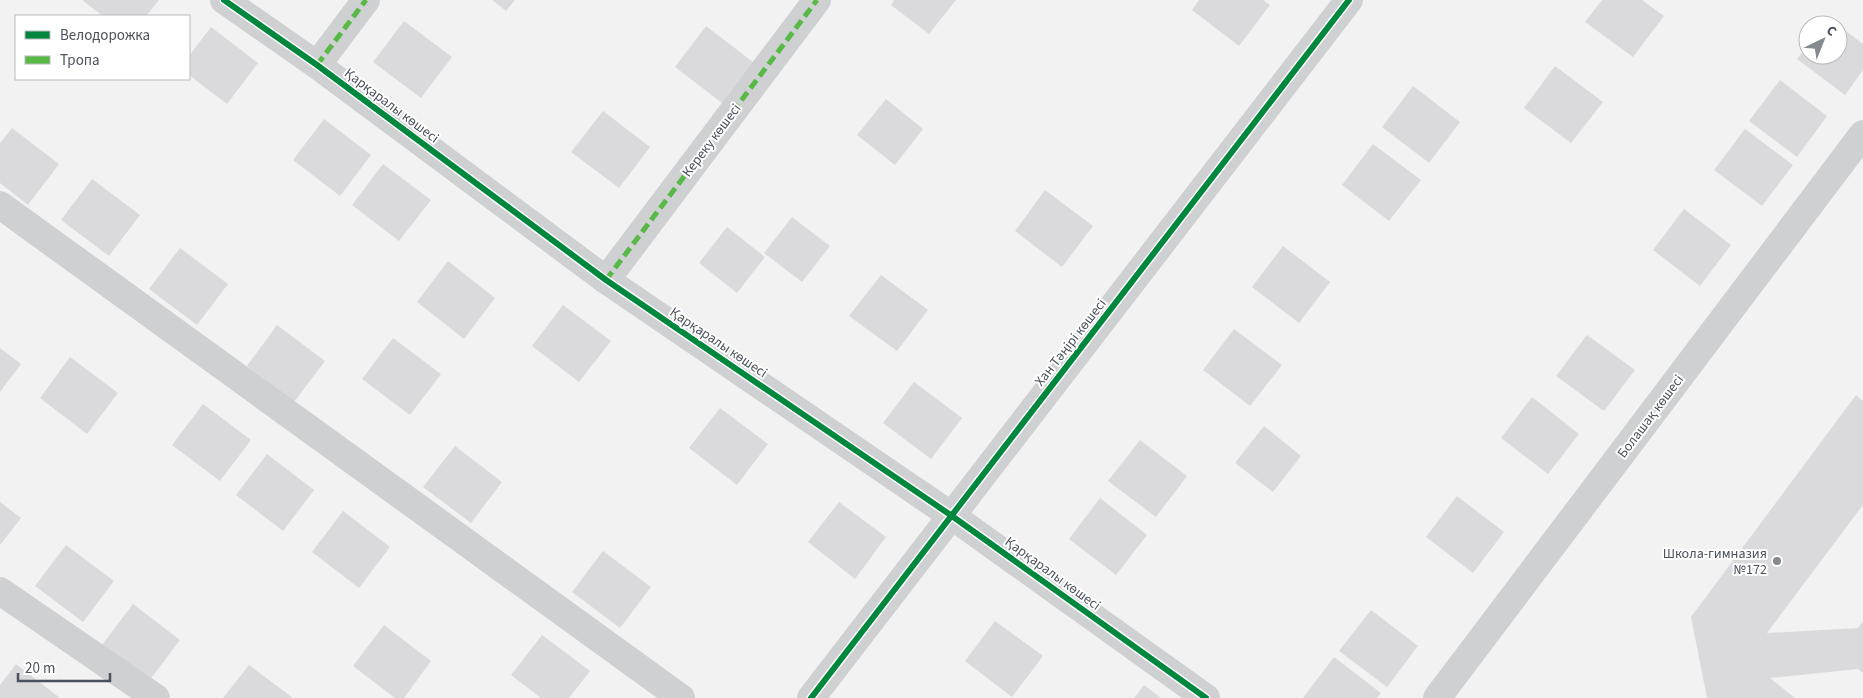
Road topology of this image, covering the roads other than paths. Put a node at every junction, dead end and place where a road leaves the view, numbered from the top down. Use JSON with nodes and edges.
{"nodes":[{"id":1,"x":224,"y":0,"type":"edge"},
{"id":2,"x":366,"y":0,"type":"edge"},
{"id":3,"x":816,"y":0,"type":"edge"},
{"id":4,"x":1349,"y":0,"type":"edge"},
{"id":5,"x":317,"y":65,"type":"junction"},
{"id":6,"x":1863,"y":134,"type":"edge"},
{"id":7,"x":0,"y":204,"type":"edge"},
{"id":8,"x":606,"y":280,"type":"junction"},
{"id":9,"x":952,"y":516,"type":"junction"},
{"id":10,"x":0,"y":591,"type":"edge"},
{"id":11,"x":156,"y":698,"type":"edge"},
{"id":12,"x":682,"y":698,"type":"edge"},
{"id":13,"x":810,"y":698,"type":"edge"},
{"id":14,"x":1206,"y":698,"type":"edge"},
{"id":15,"x":1437,"y":698,"type":"edge"}],
"edges":[{"from":1,"to":5,"type":"street","name":"Қарқаралы көшесі"},
{"from":2,"to":5,"type":"street"},
{"from":3,"to":8,"type":"street","name":"Кереку көшесі"},
{"from":4,"to":9,"type":"street","name":"Хан Тәңірі көшесі"},
{"from":5,"to":8,"type":"street","name":"Қарқаралы көшесі"},
{"from":6,"to":15,"type":"street","name":"Болашақ көшесі"},
{"from":7,"to":12,"type":"street"},
{"from":8,"to":9,"type":"street","name":"Қарқаралы көшесі"},
{"from":9,"to":13,"type":"street","name":"Хан Тәңірі көшесі"},
{"from":9,"to":14,"type":"street","name":"Қарқаралы көшесі"},
{"from":10,"to":11,"type":"street"}]}
